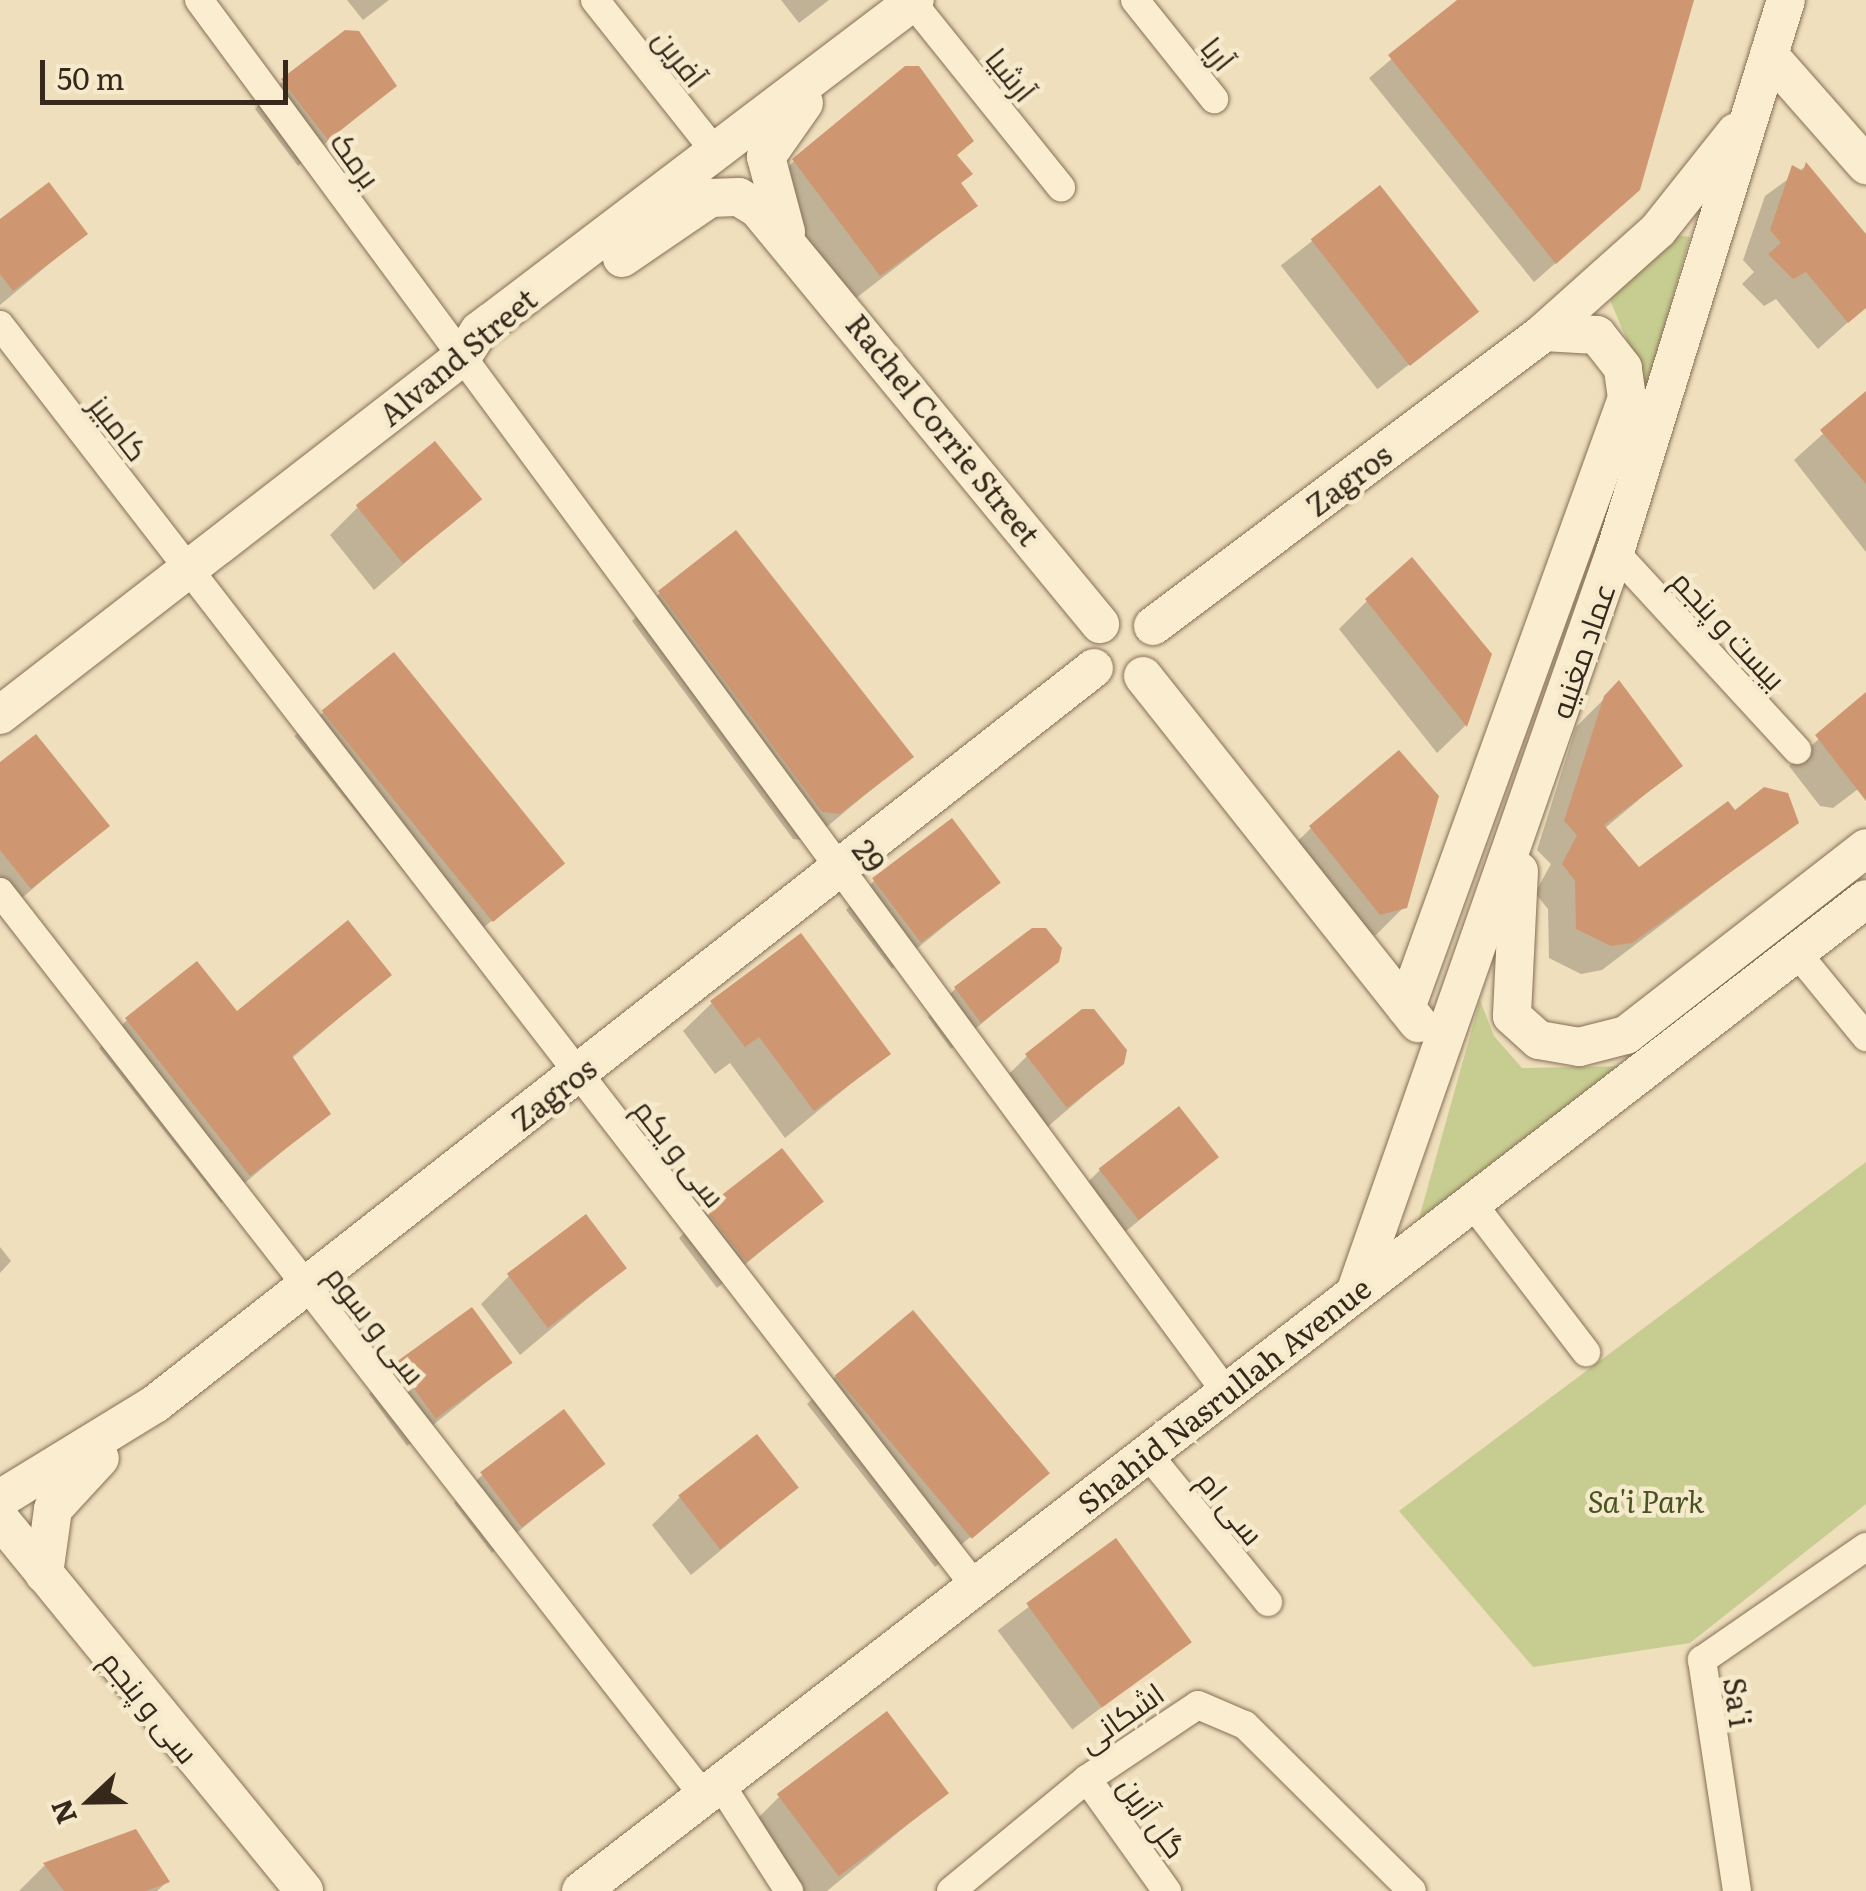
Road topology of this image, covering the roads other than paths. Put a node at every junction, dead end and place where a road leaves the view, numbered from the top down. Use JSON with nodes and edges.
{"nodes":[{"id":1,"x":199,"y":0,"type":"edge"},
{"id":2,"x":595,"y":0,"type":"edge"},
{"id":3,"x":1136,"y":0,"type":"edge"},
{"id":4,"x":1786,"y":0,"type":"edge"},
{"id":5,"x":914,"y":1,"type":"edge"},
{"id":6,"x":1770,"y":55,"type":"junction"},
{"id":7,"x":834,"y":60,"type":"junction"},
{"id":8,"x":1214,"y":99,"type":"dead end"},
{"id":9,"x":1752,"y":112,"type":"junction"},
{"id":10,"x":717,"y":154,"type":"junction"},
{"id":11,"x":1866,"y":165,"type":"edge"},
{"id":12,"x":1061,"y":187,"type":"dead end"},
{"id":13,"x":787,"y":234,"type":"junction"},
{"id":14,"x":0,"y":325,"type":"edge"},
{"id":15,"x":1544,"y":332,"type":"junction"},
{"id":16,"x":462,"y":357,"type":"junction"},
{"id":17,"x":1627,"y":458,"type":"junction"},
{"id":18,"x":1615,"y":552,"type":"junction"},
{"id":19,"x":188,"y":569,"type":"junction"},
{"id":20,"x":1100,"y":624,"type":"junction"},
{"id":21,"x":1153,"y":626,"type":"junction"},
{"id":22,"x":1094,"y":668,"type":"junction"},
{"id":23,"x":1143,"y":676,"type":"junction"},
{"id":24,"x":0,"y":715,"type":"edge"},
{"id":25,"x":1798,"y":750,"type":"dead end"},
{"id":26,"x":1525,"y":814,"type":"junction"},
{"id":27,"x":1866,"y":848,"type":"edge"},
{"id":28,"x":839,"y":869,"type":"junction"},
{"id":29,"x":0,"y":892,"type":"edge"},
{"id":30,"x":1866,"y":899,"type":"edge"},
{"id":31,"x":1796,"y":952,"type":"junction"},
{"id":32,"x":1406,"y":1008,"type":"junction"},
{"id":33,"x":1866,"y":1037,"type":"edge"},
{"id":34,"x":1442,"y":1052,"type":"junction"},
{"id":35,"x":578,"y":1073,"type":"junction"},
{"id":36,"x":1472,"y":1203,"type":"junction"},
{"id":37,"x":306,"y":1286,"type":"junction"},
{"id":38,"x":1355,"y":1293,"type":"junction"},
{"id":39,"x":1586,"y":1352,"type":"dead end"},
{"id":40,"x":1226,"y":1392,"type":"junction"},
{"id":41,"x":156,"y":1404,"type":"junction"},
{"id":42,"x":1146,"y":1453,"type":"junction"},
{"id":43,"x":4,"y":1497,"type":"edge"},
{"id":44,"x":1866,"y":1546,"type":"edge"},
{"id":45,"x":44,"y":1574,"type":"junction"},
{"id":46,"x":975,"y":1586,"type":"junction"},
{"id":47,"x":1268,"y":1602,"type":"dead end"},
{"id":48,"x":1087,"y":1778,"type":"junction"},
{"id":49,"x":711,"y":1789,"type":"junction"},
{"id":50,"x":298,"y":1888,"type":"edge"},
{"id":51,"x":582,"y":1891,"type":"edge"},
{"id":52,"x":789,"y":1891,"type":"edge"},
{"id":53,"x":952,"y":1891,"type":"edge"},
{"id":54,"x":1168,"y":1891,"type":"edge"},
{"id":55,"x":1412,"y":1891,"type":"edge"},
{"id":56,"x":1737,"y":1891,"type":"edge"}],
"edges":[{"from":1,"to":16,"type":"street","name":"برمک"},
{"from":2,"to":10,"type":"street","name":"آفرین"},
{"from":3,"to":8,"type":"street","name":"آریا"},
{"from":4,"to":6,"type":"street","name":"عماد مغنیه"},
{"from":5,"to":7,"type":"street","name":"Alvand Street"},
{"from":5,"to":12,"type":"street","name":"آرشیا"},
{"from":6,"to":9,"type":"street","name":"عماد مغنیه"},
{"from":6,"to":11,"type":"street"},
{"from":7,"to":10,"type":"street","name":"Alvand Street"},
{"from":7,"to":13,"type":"street"},
{"from":9,"to":15,"type":"street","name":"Zagros"},
{"from":9,"to":17,"type":"street","name":"عماد مغنیه"},
{"from":10,"to":16,"type":"street","name":"Alvand Street"},
{"from":13,"to":16,"type":"street"},
{"from":13,"to":20,"type":"street","name":"Rachel Corrie Street"},
{"from":14,"to":19,"type":"street","name":"کامبیز"},
{"from":15,"to":17,"type":"street","name":"عماد مغنیه"},
{"from":15,"to":21,"type":"street","name":"Zagros"},
{"from":16,"to":19,"type":"street","name":"Alvand Street"},
{"from":16,"to":28,"type":"street","name":"29"},
{"from":17,"to":18,"type":"street","name":"عماد مغنیه"},
{"from":17,"to":32,"type":"street","name":"عماد مغنیه"},
{"from":18,"to":25,"type":"street","name":"بیست و پنجم"},
{"from":18,"to":26,"type":"street","name":"عماد مغنیه"},
{"from":19,"to":24,"type":"street","name":"Alvand Street"},
{"from":19,"to":35,"type":"street","name":"سی و یکم"},
{"from":20,"to":21,"type":"street"},
{"from":20,"to":22,"type":"street"},
{"from":21,"to":23,"type":"street"},
{"from":22,"to":23,"type":"street"},
{"from":22,"to":28,"type":"street","name":"Zagros"},
{"from":23,"to":32,"type":"street"},
{"from":26,"to":27,"type":"street"},
{"from":26,"to":34,"type":"street","name":"عماد مغنیه"},
{"from":28,"to":35,"type":"street","name":"Zagros"},
{"from":28,"to":40,"type":"street","name":"29"},
{"from":29,"to":37,"type":"street","name":"سی و سوم"},
{"from":30,"to":31,"type":"street","name":"Shahid Nasrullah Avenue"},
{"from":31,"to":33,"type":"street"},
{"from":31,"to":36,"type":"street","name":"Shahid Nasrullah Avenue"},
{"from":32,"to":34,"type":"street"},
{"from":34,"to":38,"type":"street","name":"عماد مغنیه"},
{"from":35,"to":37,"type":"street","name":"Zagros"},
{"from":35,"to":46,"type":"street","name":"سی و یکم"},
{"from":36,"to":38,"type":"street","name":"Shahid Nasrullah Avenue"},
{"from":36,"to":39,"type":"street"},
{"from":37,"to":41,"type":"street","name":"Zagros"},
{"from":37,"to":49,"type":"street","name":"سی و سوم"},
{"from":38,"to":40,"type":"street","name":"Shahid Nasrullah Avenue"},
{"from":40,"to":42,"type":"street","name":"Shahid Nasrullah Avenue"},
{"from":41,"to":43,"type":"street","name":"Zagros"},
{"from":41,"to":45,"type":"street"},
{"from":42,"to":46,"type":"street","name":"Shahid Nasrullah Avenue"},
{"from":42,"to":47,"type":"street","name":"سی ام"},
{"from":43,"to":45,"type":"street","name":"سی و پنجم"},
{"from":44,"to":56,"type":"street","name":"Sa'i"},
{"from":45,"to":50,"type":"street","name":"سی و پنجم"},
{"from":46,"to":49,"type":"street","name":"Shahid Nasrullah Avenue"},
{"from":48,"to":53,"type":"street","name":"اشکانی"},
{"from":48,"to":54,"type":"street","name":"گل آزین"},
{"from":48,"to":55,"type":"street","name":"اشکانی"},
{"from":49,"to":51,"type":"street","name":"Shahid Nasrullah Avenue"},
{"from":49,"to":52,"type":"street","name":"سی و سوم"}]}
